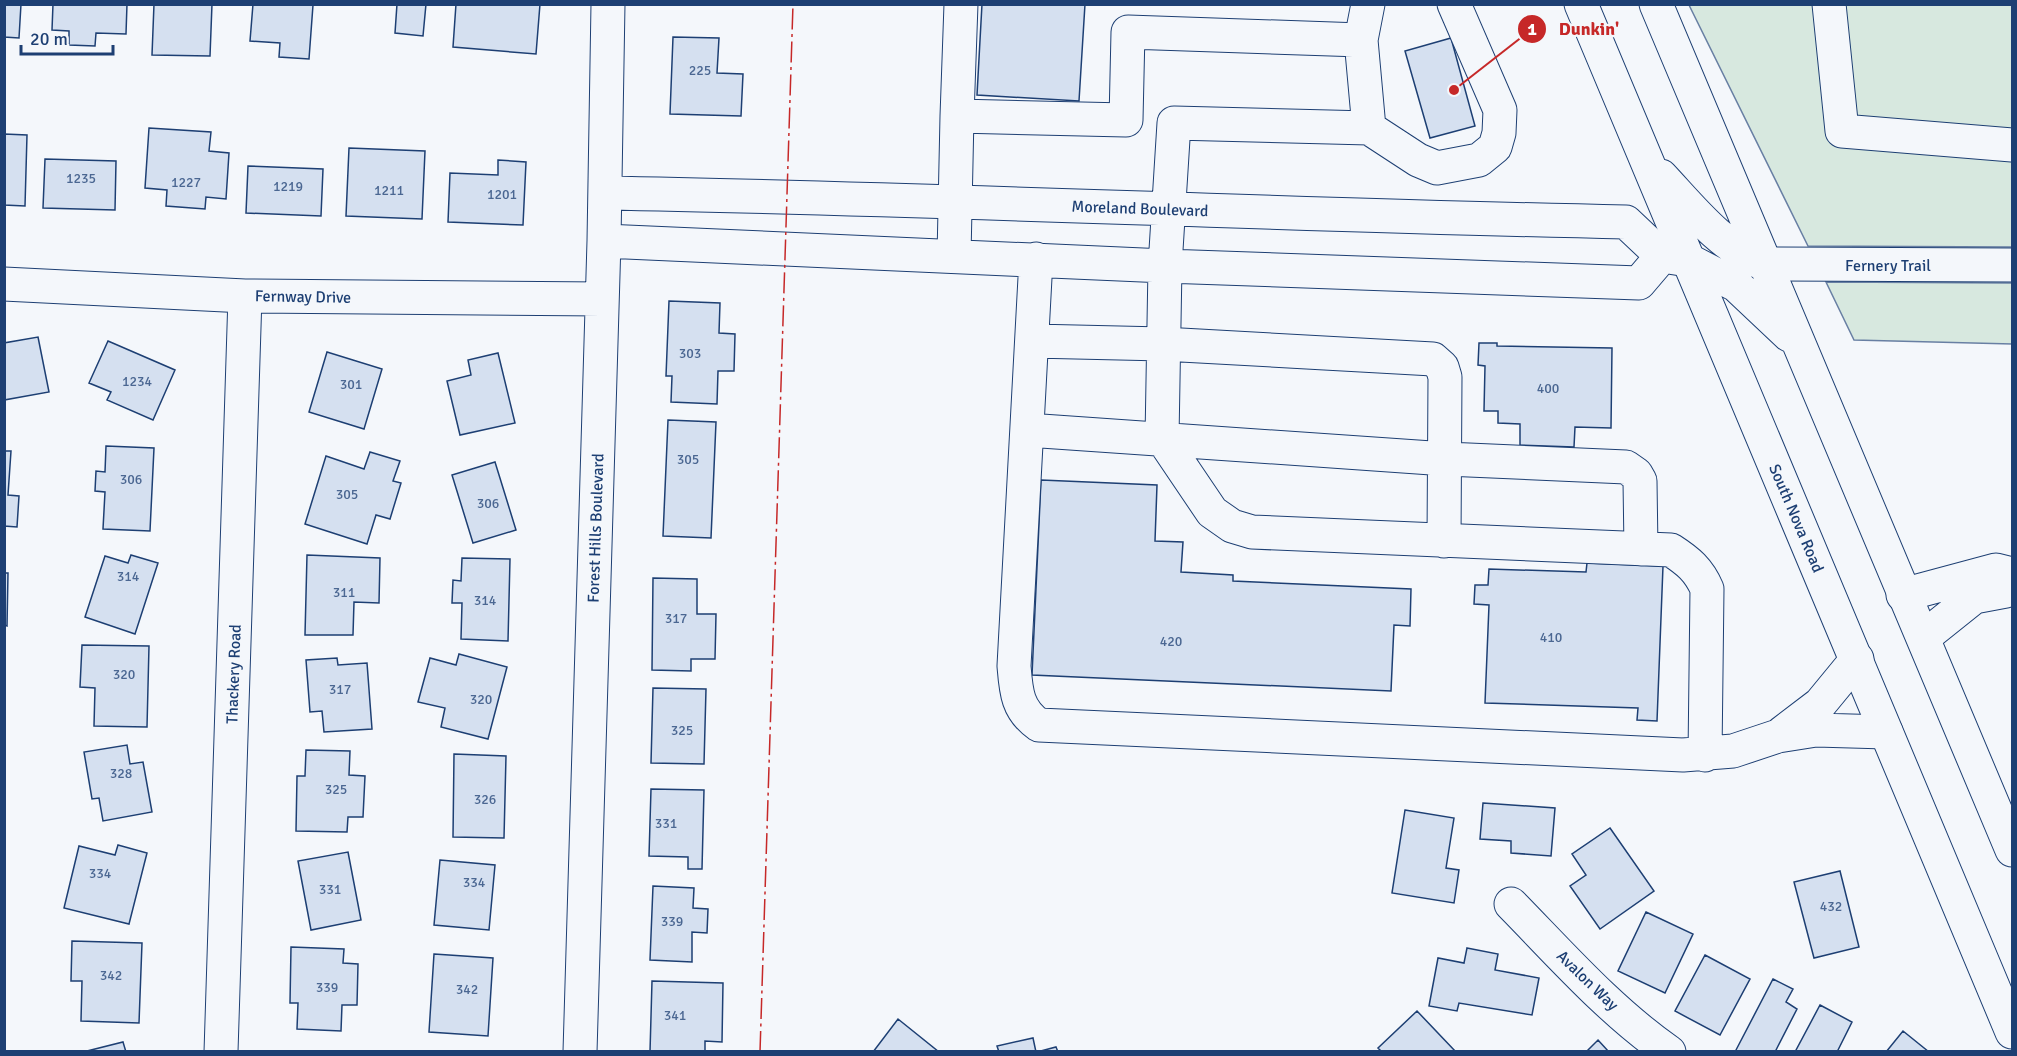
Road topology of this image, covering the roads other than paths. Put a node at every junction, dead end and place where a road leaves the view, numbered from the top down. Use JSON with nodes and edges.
{"nodes":[{"id":1,"x":609,"y":4,"type":"edge"},
{"id":2,"x":962,"y":4,"type":"edge"},
{"id":3,"x":1368,"y":4,"type":"edge"},
{"id":4,"x":1454,"y":4,"type":"edge"},
{"id":5,"x":1581,"y":4,"type":"edge"},
{"id":6,"x":1656,"y":4,"type":"edge"},
{"id":7,"x":1829,"y":4,"type":"edge"},
{"id":8,"x":1361,"y":40,"type":"junction"},
{"id":9,"x":957,"y":116,"type":"junction"},
{"id":10,"x":1126,"y":120,"type":"junction"},
{"id":11,"x":1174,"y":123,"type":"junction"},
{"id":12,"x":1369,"y":128,"type":"junction"},
{"id":13,"x":2013,"y":145,"type":"edge"},
{"id":14,"x":1647,"y":162,"type":"junction"},
{"id":15,"x":605,"y":193,"type":"junction"},
{"id":16,"x":955,"y":201,"type":"junction"},
{"id":17,"x":1169,"y":209,"type":"junction"},
{"id":18,"x":604,"y":241,"type":"junction"},
{"id":19,"x":954,"y":256,"type":"junction"},
{"id":20,"x":1675,"y":258,"type":"junction"},
{"id":21,"x":1036,"y":259,"type":"junction"},
{"id":22,"x":1764,"y":264,"type":"junction"},
{"id":23,"x":1165,"y":266,"type":"junction"},
{"id":24,"x":2013,"y":266,"type":"edge"},
{"id":25,"x":4,"y":284,"type":"edge"},
{"id":26,"x":245,"y":296,"type":"junction"},
{"id":27,"x":602,"y":299,"type":"junction"},
{"id":28,"x":1032,"y":341,"type":"junction"},
{"id":29,"x":1797,"y":342,"type":"junction"},
{"id":30,"x":1163,"y":344,"type":"junction"},
{"id":31,"x":1027,"y":430,"type":"junction"},
{"id":32,"x":1162,"y":438,"type":"junction"},
{"id":33,"x":1446,"y":459,"type":"junction"},
{"id":34,"x":1444,"y":541,"type":"junction"},
{"id":35,"x":1641,"y":549,"type":"junction"},
{"id":36,"x":2013,"y":574,"type":"edge"},
{"id":37,"x":2013,"y":583,"type":"edge"},
{"id":38,"x":1904,"y":595,"type":"junction"},
{"id":39,"x":1924,"y":638,"type":"junction"},
{"id":40,"x":1857,"y":659,"type":"junction"},
{"id":41,"x":1886,"y":732,"type":"junction"},
{"id":42,"x":1778,"y":736,"type":"junction"},
{"id":43,"x":1705,"y":755,"type":"junction"},
{"id":44,"x":2013,"y":850,"type":"edge"},
{"id":45,"x":1511,"y":904,"type":"dead end"},
{"id":46,"x":2013,"y":1032,"type":"edge"},
{"id":47,"x":221,"y":1052,"type":"edge"},
{"id":48,"x":580,"y":1052,"type":"edge"},
{"id":49,"x":1669,"y":1052,"type":"edge"}],
"edges":[{"from":1,"to":15,"type":"street","name":"Forest Hills Boulevard"},
{"from":2,"to":9,"type":"street"},
{"from":3,"to":8,"type":"street"},
{"from":4,"to":12,"type":"street"},
{"from":5,"to":14,"type":"street","name":"South Nova Road"},
{"from":6,"to":22,"type":"street"},
{"from":7,"to":13,"type":"street"},
{"from":8,"to":10,"type":"street"},
{"from":8,"to":12,"type":"street"},
{"from":9,"to":10,"type":"street"},
{"from":9,"to":16,"type":"street"},
{"from":10,"to":11,"type":"street"},
{"from":11,"to":12,"type":"street"},
{"from":11,"to":17,"type":"street"},
{"from":14,"to":20,"type":"street","name":"South Nova Road"},
{"from":14,"to":22,"type":"street"},
{"from":15,"to":16,"type":"street","name":"Moreland Boulevard"},
{"from":15,"to":18,"type":"street","name":"Forest Hills Boulevard"},
{"from":16,"to":17,"type":"street","name":"Moreland Boulevard"},
{"from":16,"to":19,"type":"street"},
{"from":17,"to":20,"type":"street","name":"Moreland Boulevard"},
{"from":17,"to":23,"type":"street"},
{"from":18,"to":19,"type":"street"},
{"from":18,"to":27,"type":"street","name":"Forest Hills Boulevard"},
{"from":19,"to":21,"type":"street"},
{"from":20,"to":23,"type":"street"},
{"from":20,"to":29,"type":"street"},
{"from":20,"to":40,"type":"street","name":"South Nova Road"},
{"from":21,"to":23,"type":"street"},
{"from":21,"to":28,"type":"street"},
{"from":22,"to":24,"type":"street","name":"Fernery Trail"},
{"from":22,"to":29,"type":"street"},
{"from":23,"to":30,"type":"street"},
{"from":25,"to":26,"type":"street","name":"Fernway Drive"},
{"from":26,"to":27,"type":"street","name":"Fernway Drive"},
{"from":26,"to":47,"type":"street","name":"Thackery Road"},
{"from":27,"to":48,"type":"street","name":"Forest Hills Boulevard"},
{"from":28,"to":30,"type":"street"},
{"from":28,"to":31,"type":"street"},
{"from":29,"to":38,"type":"street"},
{"from":30,"to":32,"type":"street"},
{"from":30,"to":33,"type":"street"},
{"from":31,"to":32,"type":"street"},
{"from":31,"to":43,"type":"street"},
{"from":32,"to":33,"type":"street"},
{"from":32,"to":34,"type":"street"},
{"from":33,"to":34,"type":"street"},
{"from":33,"to":35,"type":"street"},
{"from":34,"to":35,"type":"street"},
{"from":35,"to":43,"type":"street"},
{"from":36,"to":38,"type":"street"},
{"from":37,"to":39,"type":"street"},
{"from":38,"to":39,"type":"street"},
{"from":39,"to":44,"type":"street"},
{"from":40,"to":41,"type":"street","name":"South Nova Road"},
{"from":40,"to":42,"type":"street"},
{"from":41,"to":42,"type":"street"},
{"from":41,"to":46,"type":"street","name":"South Nova Road"},
{"from":42,"to":43,"type":"street"},
{"from":45,"to":49,"type":"street","name":"Avalon Way"}]}
